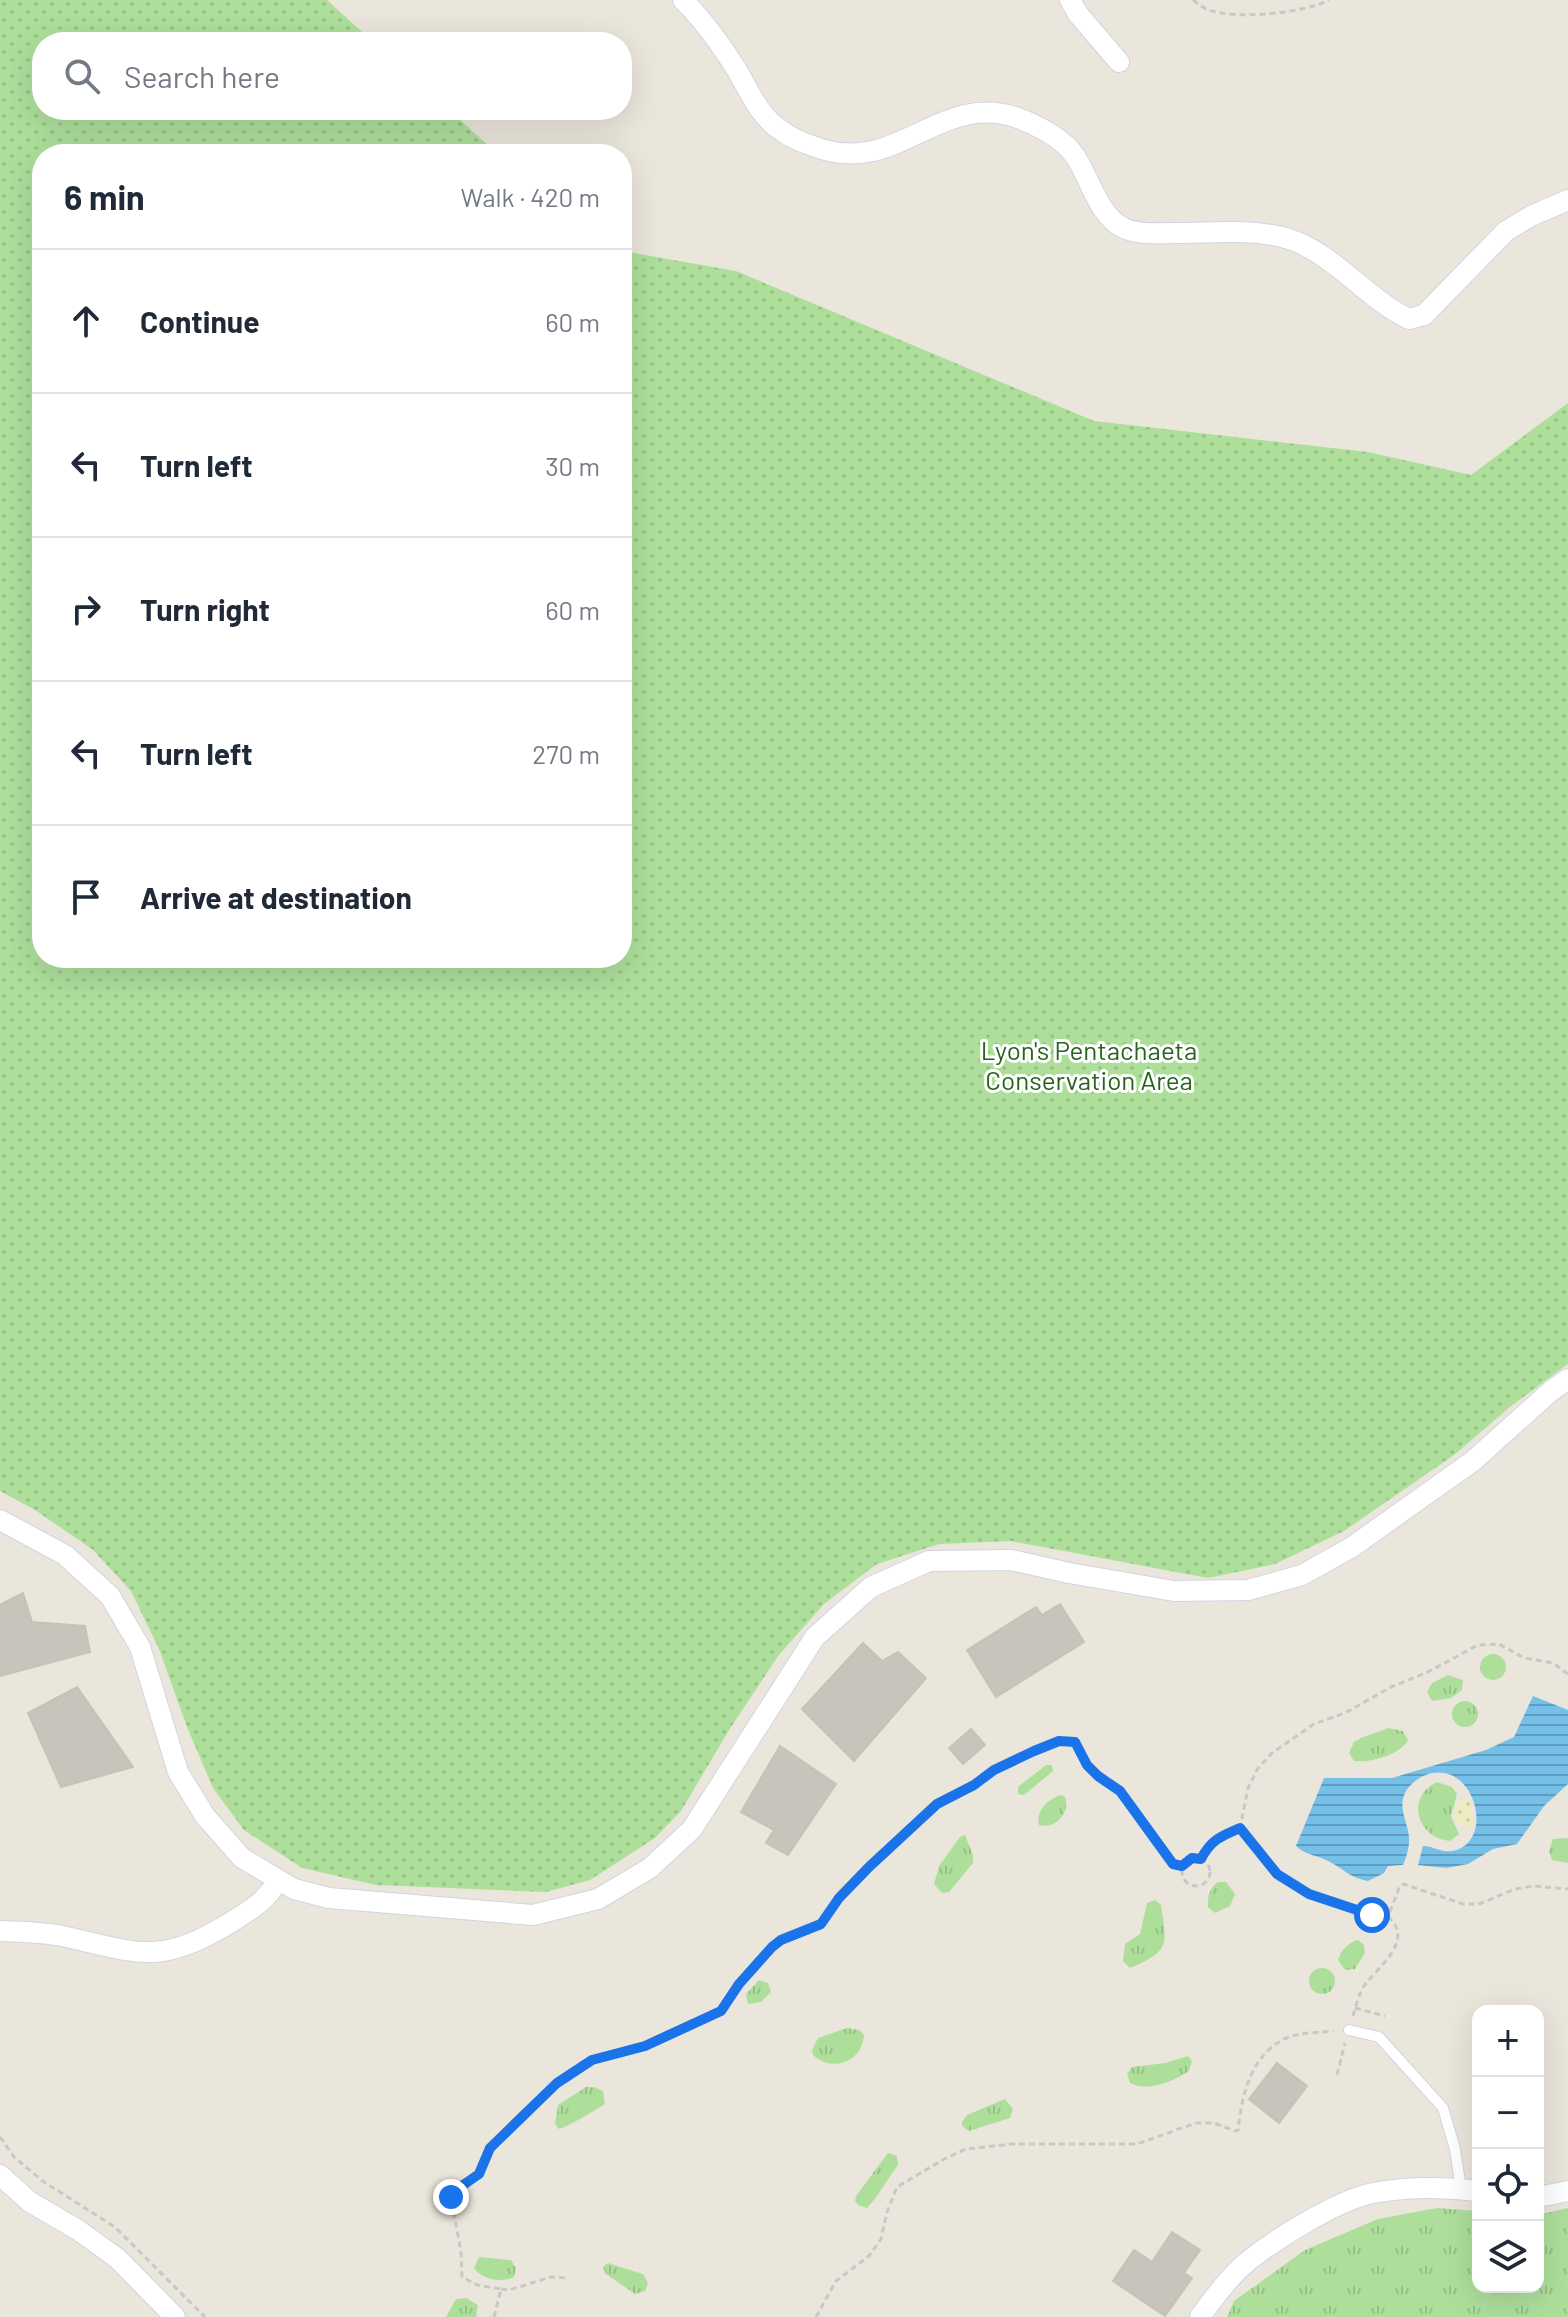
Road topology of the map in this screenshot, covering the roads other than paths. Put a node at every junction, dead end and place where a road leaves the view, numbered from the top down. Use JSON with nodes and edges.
{"nodes":[{"id":1,"x":683,"y":0,"type":"edge"},
{"id":2,"x":1070,"y":0,"type":"edge"},
{"id":3,"x":1119,"y":62,"type":"dead end"},
{"id":4,"x":1568,"y":200,"type":"edge"},
{"id":5,"x":1568,"y":1379,"type":"edge"},
{"id":6,"x":0,"y":1520,"type":"edge"},
{"id":7,"x":278,"y":1880,"type":"junction"},
{"id":8,"x":0,"y":1931,"type":"edge"},
{"id":9,"x":1349,"y":2030,"type":"road end"},
{"id":10,"x":0,"y":2175,"type":"edge"},
{"id":11,"x":1470,"y":2190,"type":"edge"},
{"id":12,"x":1568,"y":2191,"type":"edge"},
{"id":13,"x":1544,"y":2196,"type":"edge"},
{"id":14,"x":175,"y":2317,"type":"edge"},
{"id":15,"x":1200,"y":2317,"type":"edge"}],
"edges":[{"from":1,"to":4,"type":"street"},
{"from":2,"to":3,"type":"street"},
{"from":5,"to":7,"type":"street"},
{"from":6,"to":7,"type":"street"},
{"from":7,"to":8,"type":"street"},
{"from":9,"to":11,"type":"lane"},
{"from":10,"to":14,"type":"street"},
{"from":11,"to":15,"type":"street"},
{"from":12,"to":13,"type":"street"}]}
